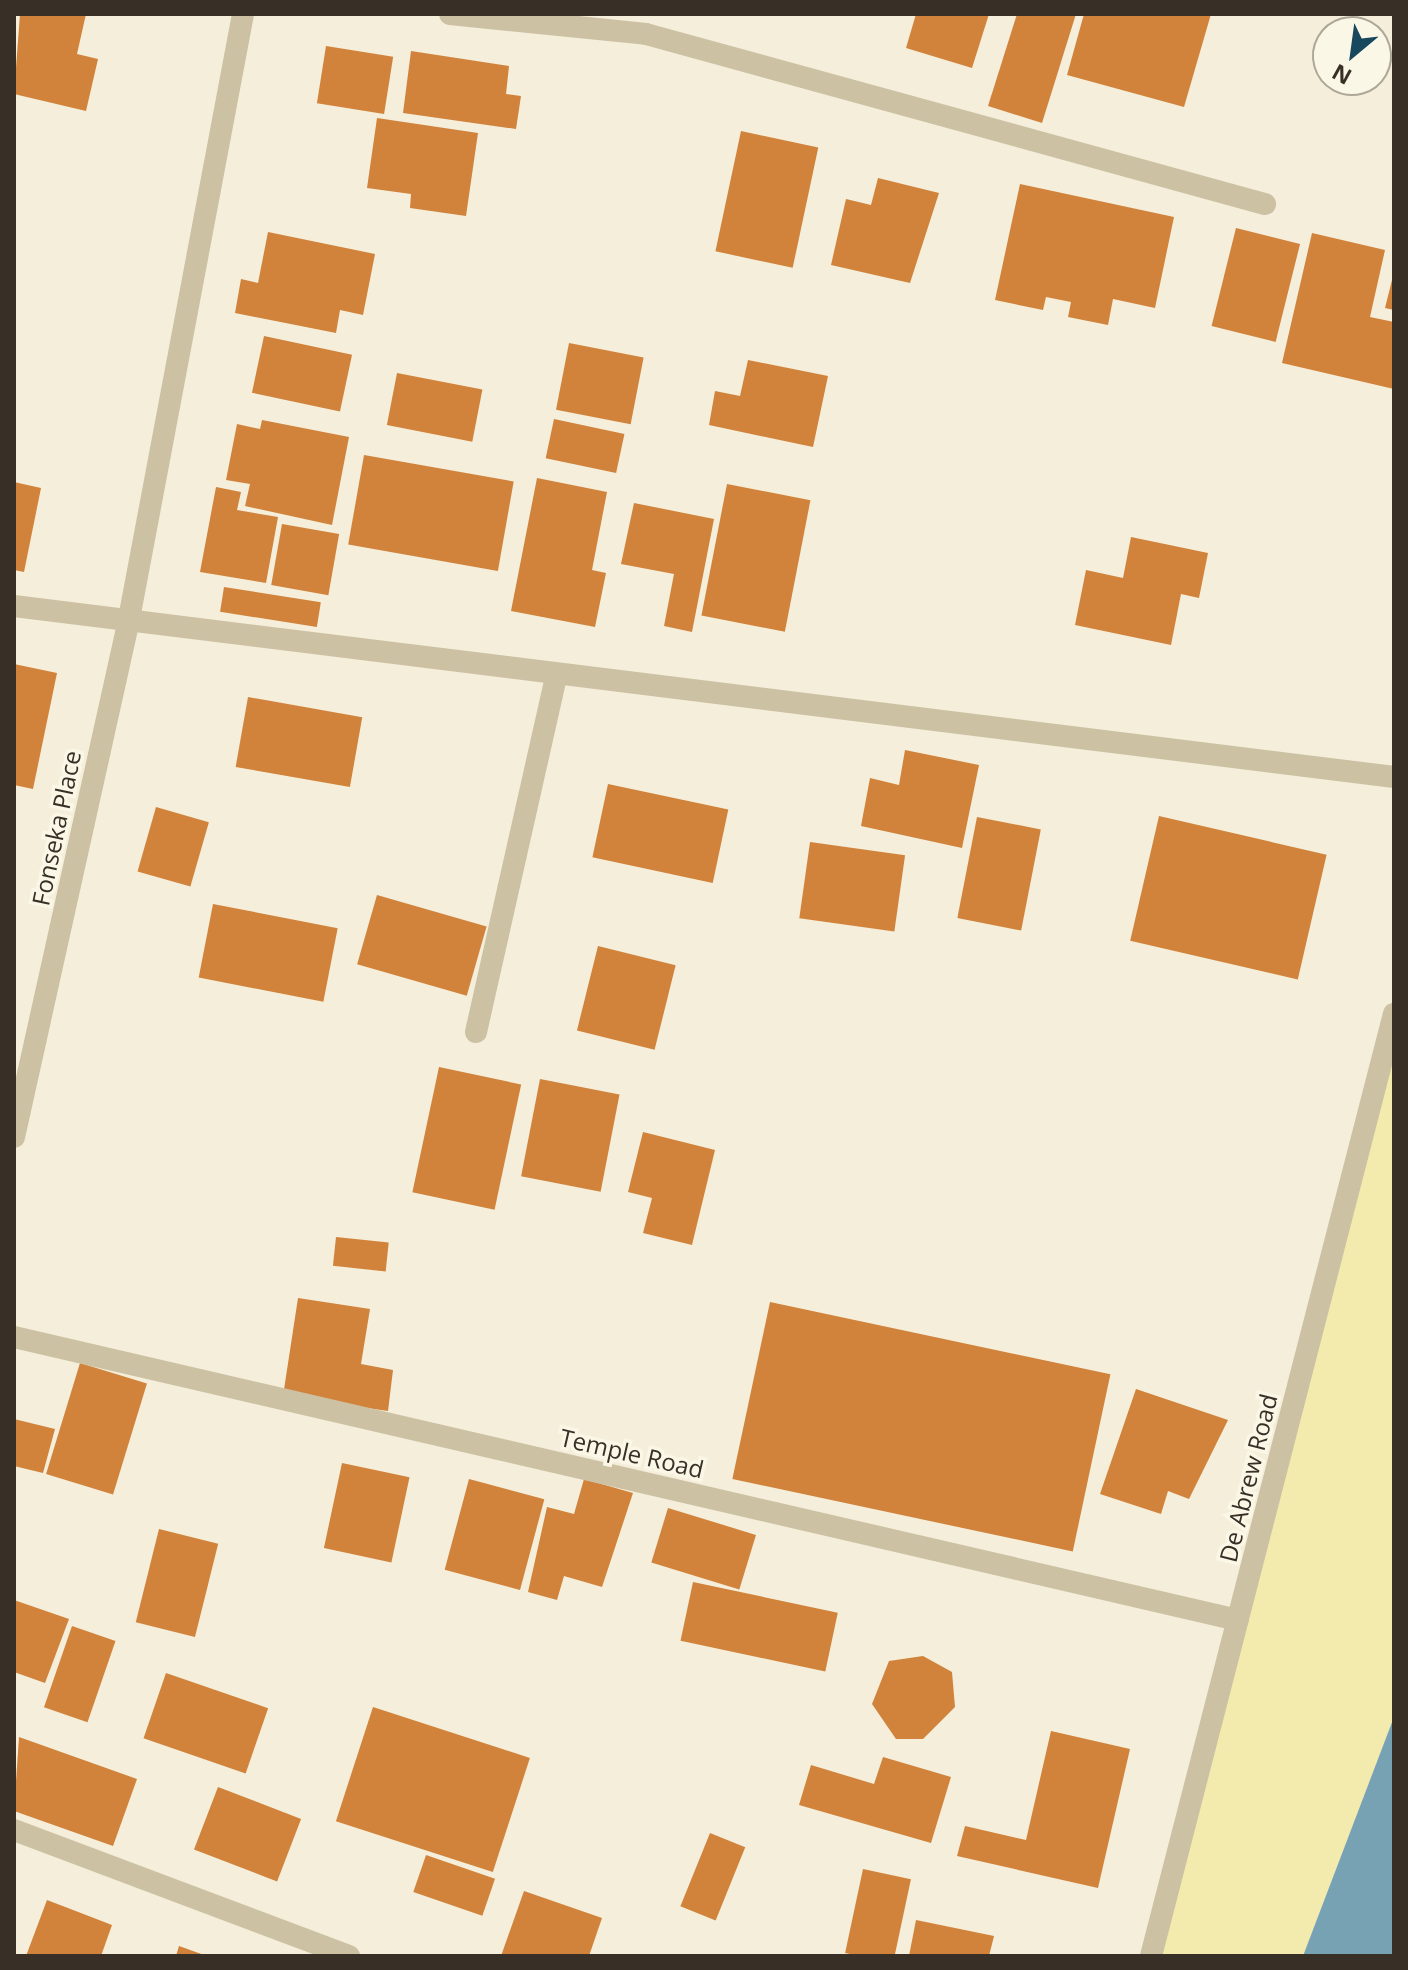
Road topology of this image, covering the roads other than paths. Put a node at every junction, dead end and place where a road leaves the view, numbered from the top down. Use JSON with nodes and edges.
{"nodes":[{"id":1,"x":243,"y":14,"type":"edge"},
{"id":2,"x":450,"y":14,"type":"edge"},
{"id":3,"x":1265,"y":204,"type":"dead end"},
{"id":4,"x":14,"y":606,"type":"edge"},
{"id":5,"x":128,"y":624,"type":"junction"},
{"id":6,"x":556,"y":676,"type":"junction"},
{"id":7,"x":1394,"y":777,"type":"edge"},
{"id":8,"x":1394,"y":1014,"type":"edge"},
{"id":9,"x":476,"y":1032,"type":"dead end"},
{"id":10,"x":14,"y":1137,"type":"edge"},
{"id":11,"x":14,"y":1337,"type":"edge"},
{"id":12,"x":1238,"y":1620,"type":"junction"},
{"id":13,"x":14,"y":1830,"type":"edge"},
{"id":14,"x":349,"y":1956,"type":"edge"},
{"id":15,"x":1151,"y":1956,"type":"edge"}],
"edges":[{"from":1,"to":5,"type":"street","name":"Fonseka Place"},
{"from":2,"to":3,"type":"street"},
{"from":4,"to":5,"type":"street"},
{"from":5,"to":6,"type":"street"},
{"from":5,"to":10,"type":"street","name":"Fonseka Place"},
{"from":6,"to":7,"type":"street"},
{"from":6,"to":9,"type":"street"},
{"from":8,"to":12,"type":"street","name":"De Abrew Road"},
{"from":11,"to":12,"type":"street","name":"Temple Road"},
{"from":12,"to":15,"type":"street","name":"De Abrew Road"},
{"from":13,"to":14,"type":"street"}]}
